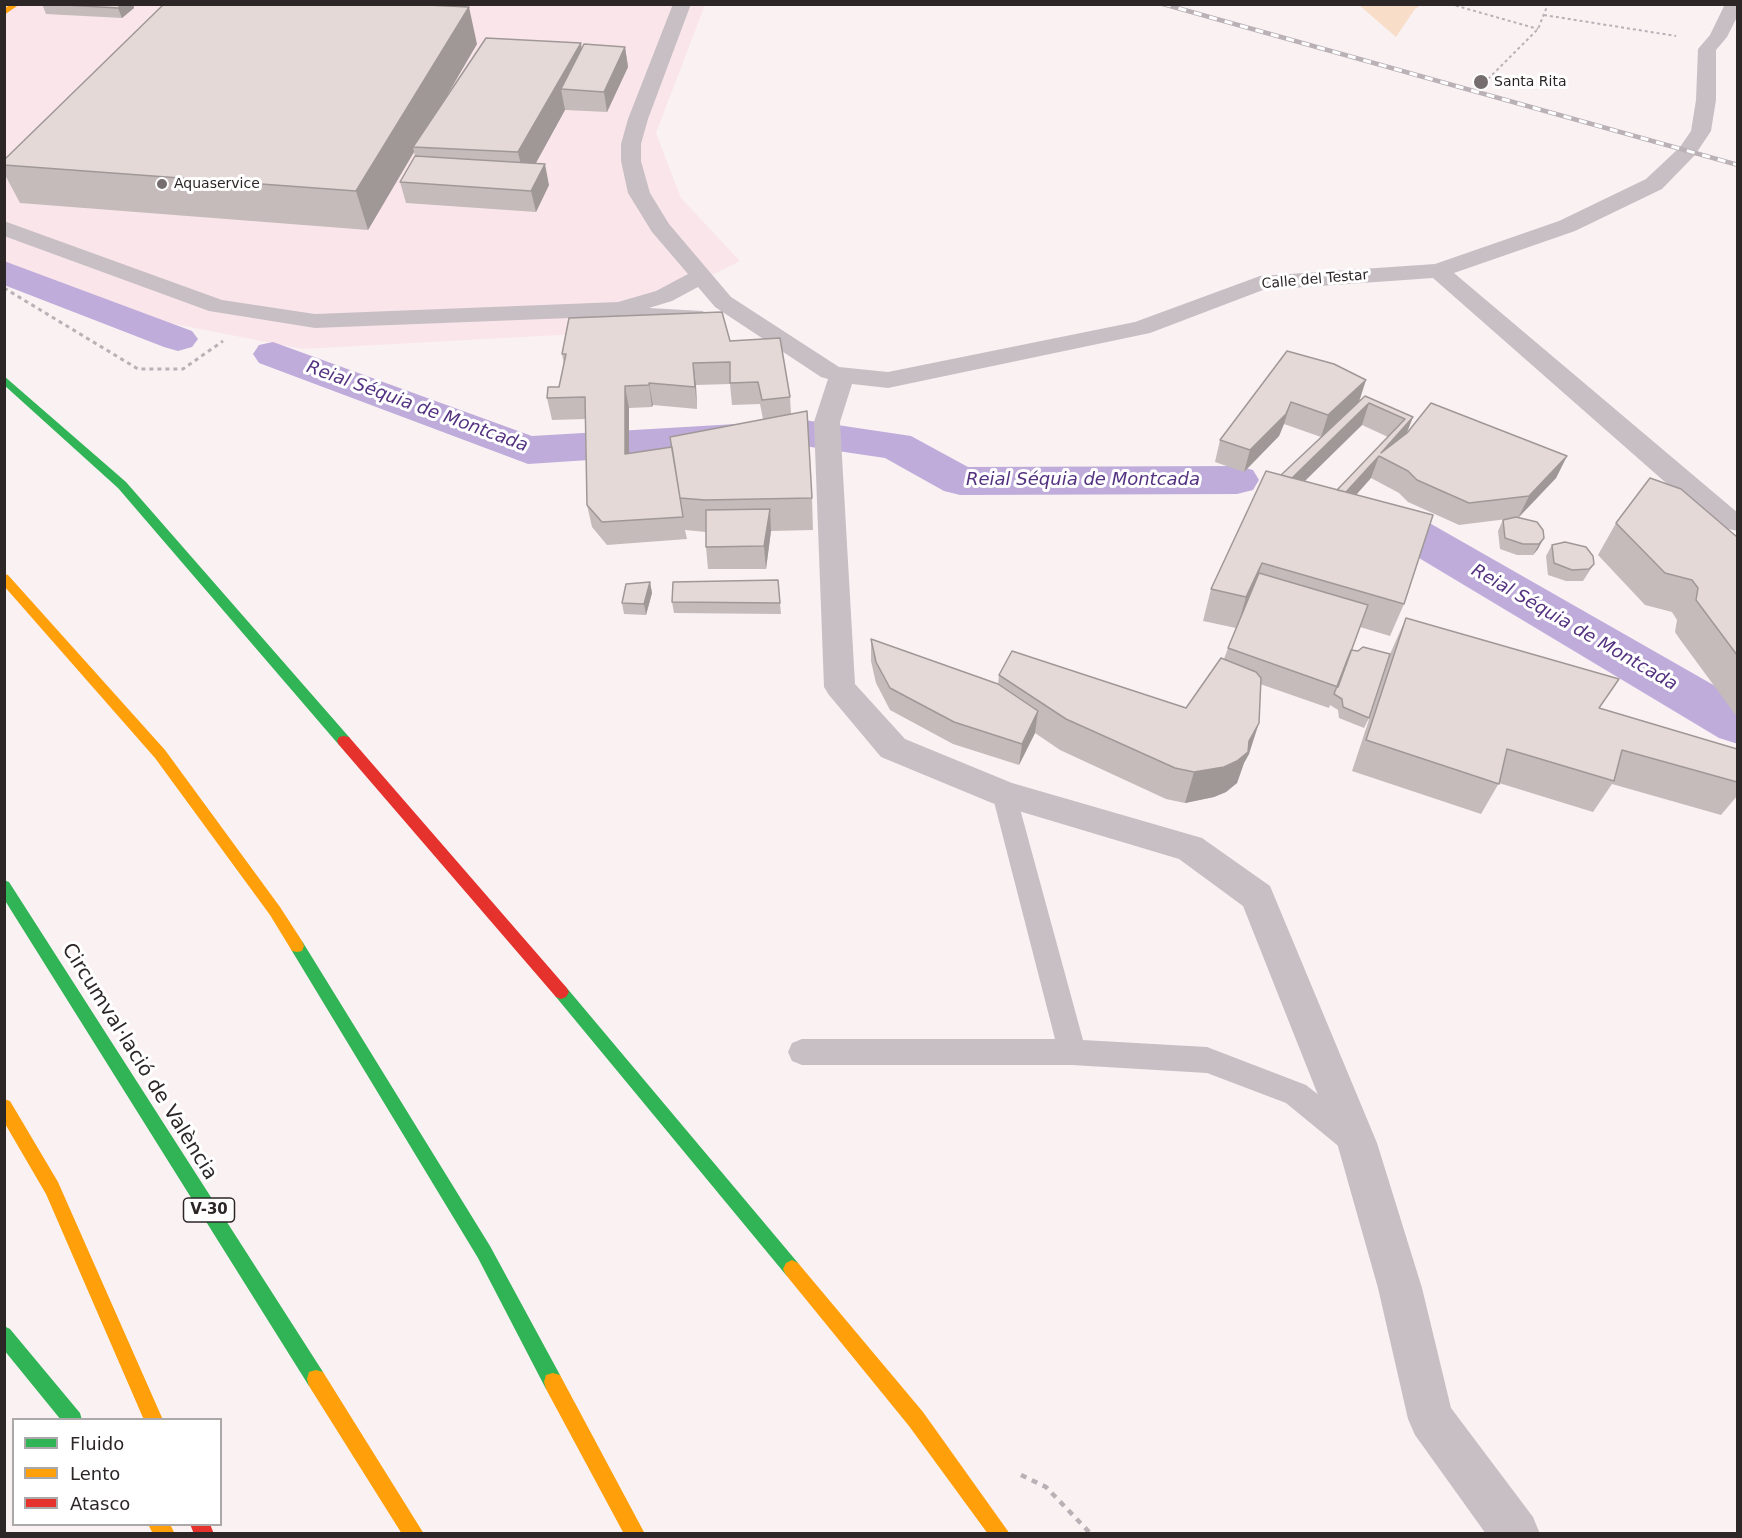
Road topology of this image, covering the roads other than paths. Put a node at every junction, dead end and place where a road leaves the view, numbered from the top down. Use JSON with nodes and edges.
{"nodes":[{"id":1,"x":17,"y":4,"type":"edge"},
{"id":2,"x":682,"y":4,"type":"edge"},
{"id":3,"x":1734,"y":7,"type":"edge"},
{"id":4,"x":4,"y":13,"type":"edge"},
{"id":5,"x":1728,"y":36,"type":"edge"},
{"id":6,"x":4,"y":228,"type":"edge"},
{"id":7,"x":1438,"y":271,"type":"junction"},
{"id":8,"x":702,"y":276,"type":"junction"},
{"id":9,"x":621,"y":309,"type":"junction"},
{"id":10,"x":743,"y":315,"type":"junction"},
{"id":11,"x":842,"y":375,"type":"junction"},
{"id":12,"x":4,"y":379,"type":"edge"},
{"id":13,"x":1737,"y":522,"type":"edge"},
{"id":14,"x":4,"y":578,"type":"edge"},
{"id":15,"x":1004,"y":794,"type":"junction"},
{"id":16,"x":4,"y":886,"type":"edge"},
{"id":17,"x":802,"y":1052,"type":"dead end"},
{"id":18,"x":1072,"y":1052,"type":"junction"},
{"id":19,"x":4,"y":1106,"type":"edge"},
{"id":20,"x":1357,"y":1143,"type":"junction"},
{"id":21,"x":4,"y":1335,"type":"edge"},
{"id":22,"x":72,"y":1418,"type":"edge"},
{"id":23,"x":154,"y":1418,"type":"edge"},
{"id":24,"x":414,"y":1533,"type":"edge"},
{"id":25,"x":634,"y":1533,"type":"edge"},
{"id":26,"x":1000,"y":1533,"type":"edge"},
{"id":27,"x":1516,"y":1533,"type":"edge"}],
"edges":[{"from":1,"to":4,"type":"main road"},
{"from":2,"to":8,"type":"street"},
{"from":3,"to":5,"type":"street","name":"Calle del Testar"},
{"from":5,"to":7,"type":"street","name":"Calle del Testar"},
{"from":6,"to":9,"type":"street"},
{"from":7,"to":11,"type":"street","name":"Calle del Testar"},
{"from":7,"to":13,"type":"street"},
{"from":8,"to":9,"type":"street"},
{"from":8,"to":10,"type":"street"},
{"from":9,"to":10,"type":"street"},
{"from":10,"to":11,"type":"street"},
{"from":11,"to":15,"type":"street"},
{"from":12,"to":26,"type":"main road"},
{"from":14,"to":25,"type":"main road"},
{"from":15,"to":18,"type":"lane"},
{"from":15,"to":20,"type":"street"},
{"from":16,"to":24,"type":"main road","name":"Circumval·lació de València","number":"V-30"},
{"from":17,"to":18,"type":"lane"},
{"from":18,"to":20,"type":"lane"},
{"from":19,"to":23,"type":"main road"},
{"from":20,"to":27,"type":"street"},
{"from":21,"to":22,"type":"main road"}]}
